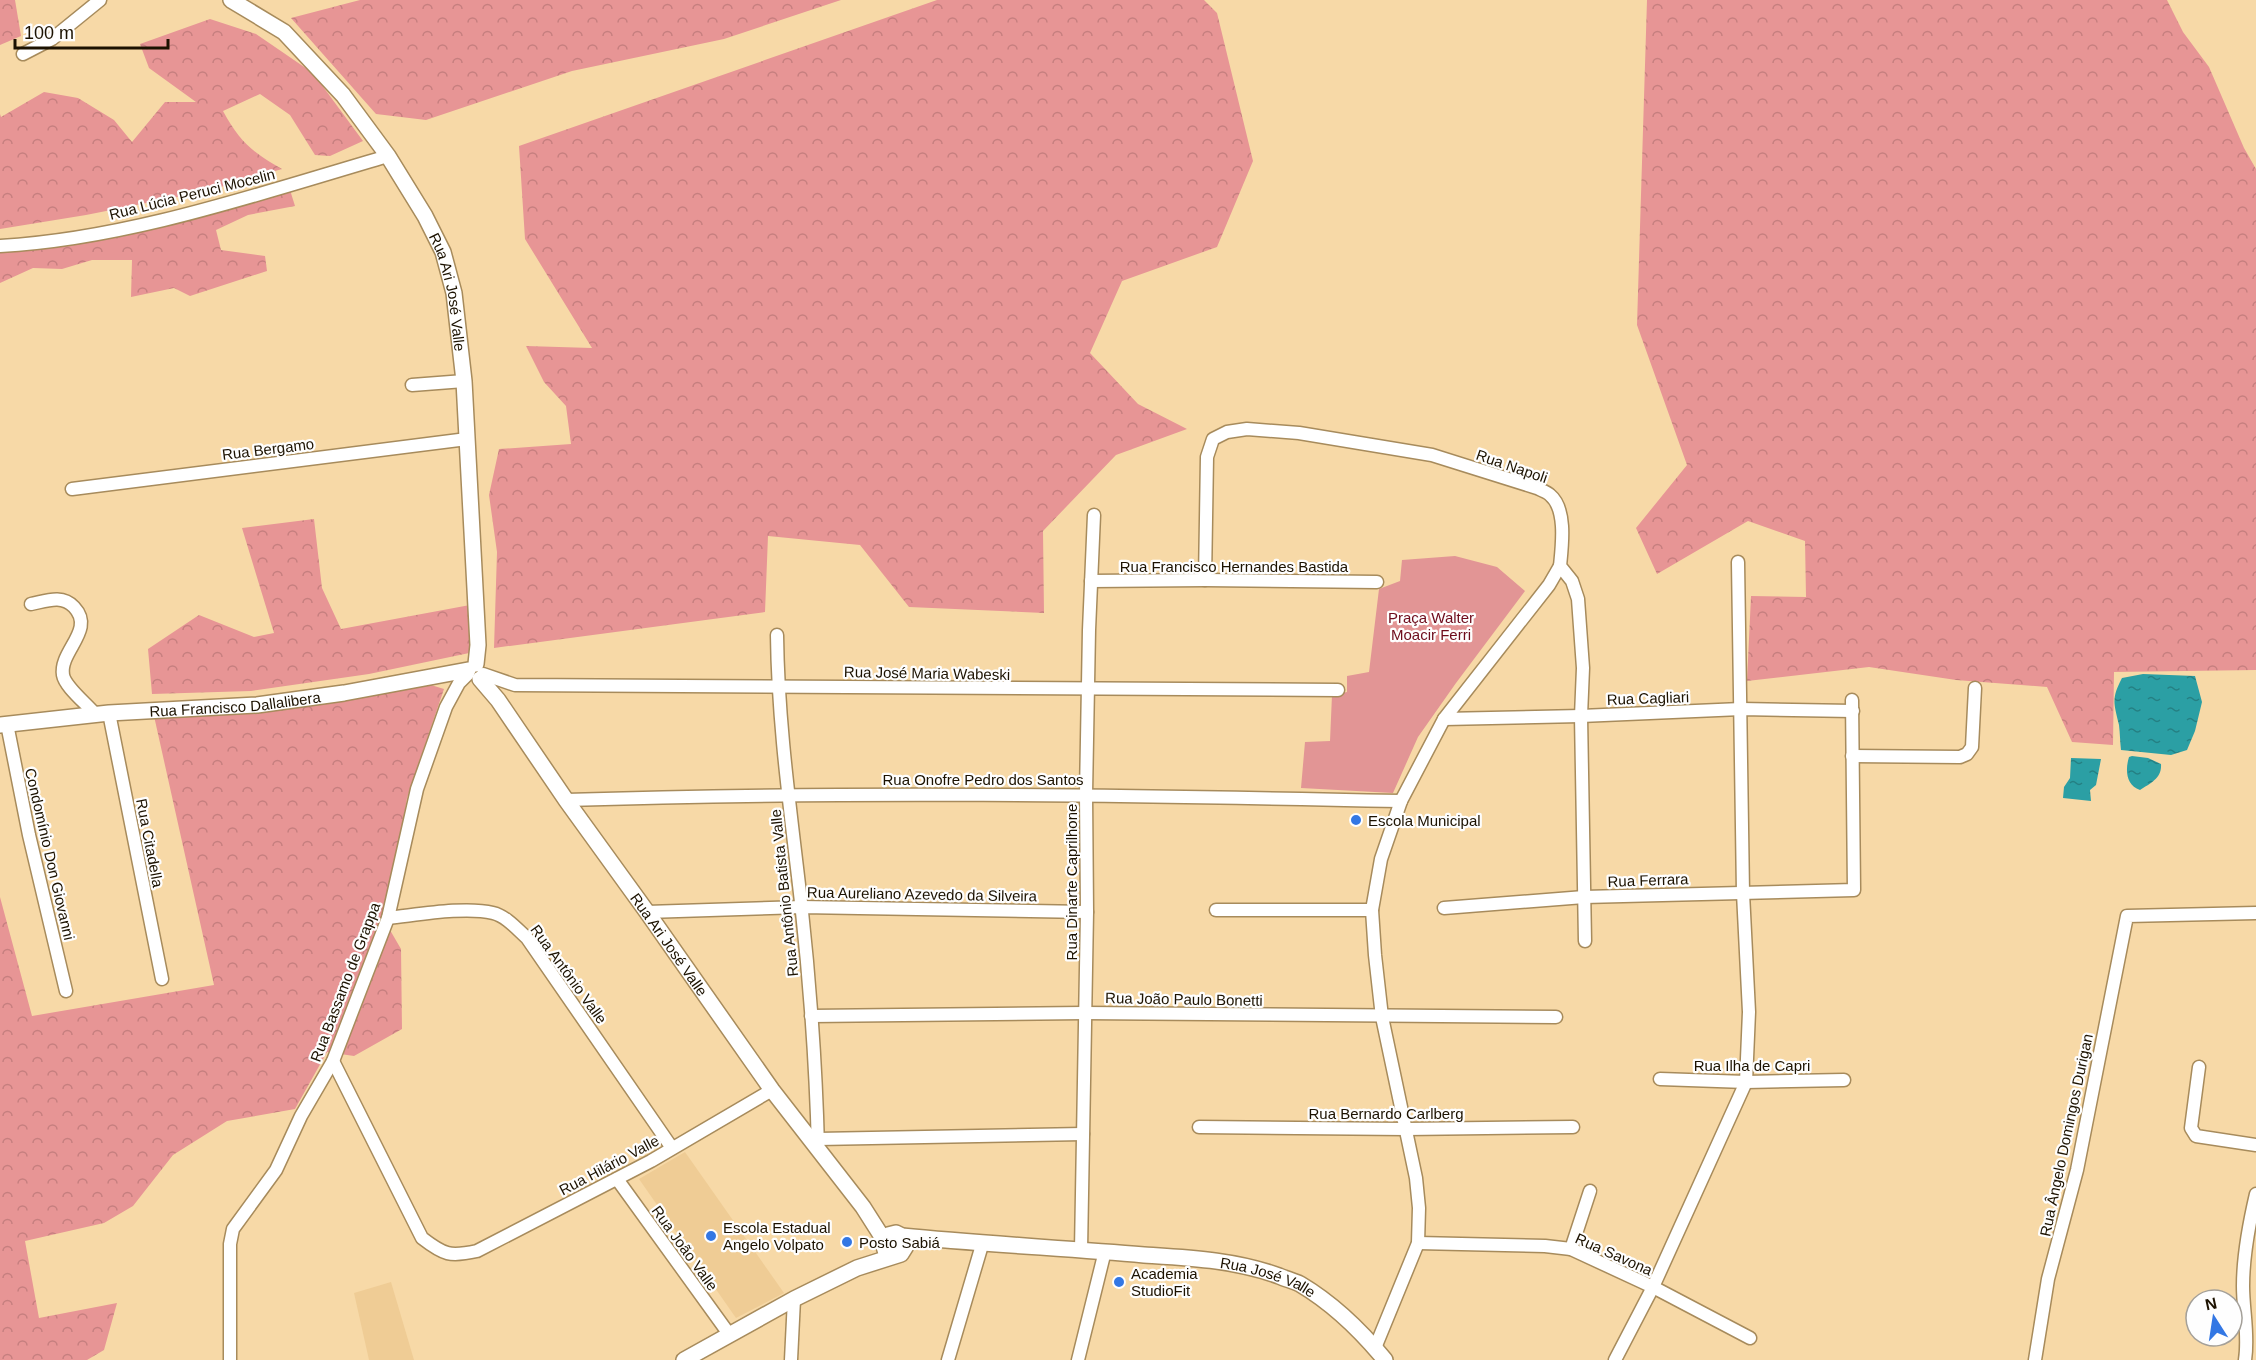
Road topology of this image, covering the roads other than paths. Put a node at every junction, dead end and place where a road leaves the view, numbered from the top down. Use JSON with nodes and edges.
{"nodes":[{"id":1,"x":100,"y":0,"type":"edge"},
{"id":2,"x":231,"y":0,"type":"edge"},
{"id":3,"x":23,"y":54,"type":"dead end"},
{"id":4,"x":388,"y":156,"type":"junction"},
{"id":5,"x":0,"y":246,"type":"edge"},
{"id":6,"x":464,"y":381,"type":"junction"},
{"id":7,"x":412,"y":385,"type":"dead end"},
{"id":8,"x":467,"y":438,"type":"junction"},
{"id":9,"x":72,"y":489,"type":"dead end"},
{"id":10,"x":1094,"y":515,"type":"dead end"},
{"id":11,"x":1738,"y":562,"type":"dead end"},
{"id":12,"x":1560,"y":566,"type":"junction"},
{"id":13,"x":1205,"y":580,"type":"junction"},
{"id":14,"x":1091,"y":581,"type":"junction"},
{"id":15,"x":1377,"y":582,"type":"dead end"},
{"id":16,"x":31,"y":604,"type":"dead end"},
{"id":17,"x":777,"y":635,"type":"dead end"},
{"id":18,"x":469,"y":674,"type":"junction"},
{"id":19,"x":515,"y":685,"type":"junction"},
{"id":20,"x":777,"y":686,"type":"junction"},
{"id":21,"x":1975,"y":687,"type":"dead end"},
{"id":22,"x":1088,"y":690,"type":"junction"},
{"id":23,"x":1338,"y":690,"type":"dead end"},
{"id":24,"x":498,"y":700,"type":"junction"},
{"id":25,"x":1740,"y":709,"type":"junction"},
{"id":26,"x":102,"y":714,"type":"junction"},
{"id":27,"x":1581,"y":716,"type":"junction"},
{"id":28,"x":1444,"y":719,"type":"junction"},
{"id":29,"x":4,"y":725,"type":"edge"},
{"id":30,"x":1852,"y":756,"type":"junction"},
{"id":31,"x":789,"y":794,"type":"junction"},
{"id":32,"x":1086,"y":794,"type":"junction"},
{"id":33,"x":566,"y":800,"type":"junction"},
{"id":34,"x":1401,"y":801,"type":"junction"},
{"id":35,"x":1743,"y":893,"type":"junction"},
{"id":36,"x":1584,"y":897,"type":"junction"},
{"id":37,"x":802,"y":906,"type":"junction"},
{"id":38,"x":1444,"y":908,"type":"dead end"},
{"id":39,"x":1216,"y":910,"type":"dead end"},
{"id":40,"x":1372,"y":910,"type":"junction"},
{"id":41,"x":647,"y":912,"type":"junction"},
{"id":42,"x":1087,"y":912,"type":"junction"},
{"id":43,"x":2256,"y":913,"type":"edge"},
{"id":44,"x":388,"y":918,"type":"junction"},
{"id":45,"x":1585,"y":941,"type":"dead end"},
{"id":46,"x":162,"y":979,"type":"dead end"},
{"id":47,"x":66,"y":991,"type":"dead end"},
{"id":48,"x":1084,"y":1013,"type":"junction"},
{"id":49,"x":811,"y":1016,"type":"junction"},
{"id":50,"x":1382,"y":1017,"type":"junction"},
{"id":51,"x":1556,"y":1017,"type":"dead end"},
{"id":52,"x":333,"y":1061,"type":"junction"},
{"id":53,"x":2199,"y":1067,"type":"dead end"},
{"id":54,"x":1660,"y":1079,"type":"dead end"},
{"id":55,"x":1844,"y":1080,"type":"dead end"},
{"id":56,"x":1746,"y":1082,"type":"junction"},
{"id":57,"x":772,"y":1090,"type":"junction"},
{"id":58,"x":1199,"y":1127,"type":"dead end"},
{"id":59,"x":1573,"y":1127,"type":"dead end"},
{"id":60,"x":1406,"y":1129,"type":"junction"},
{"id":61,"x":1083,"y":1134,"type":"junction"},
{"id":62,"x":818,"y":1144,"type":"junction"},
{"id":63,"x":2256,"y":1144,"type":"edge"},
{"id":64,"x":672,"y":1148,"type":"junction"},
{"id":65,"x":617,"y":1179,"type":"junction"},
{"id":66,"x":1590,"y":1191,"type":"dead end"},
{"id":67,"x":2256,"y":1194,"type":"edge"},
{"id":68,"x":1418,"y":1243,"type":"junction"},
{"id":69,"x":893,"y":1244,"type":"junction"},
{"id":70,"x":982,"y":1245,"type":"junction"},
{"id":71,"x":2251,"y":1245,"type":"edge"},
{"id":72,"x":1571,"y":1249,"type":"junction"},
{"id":73,"x":1082,"y":1250,"type":"junction"},
{"id":74,"x":1105,"y":1251,"type":"junction"},
{"id":75,"x":1653,"y":1287,"type":"junction"},
{"id":76,"x":794,"y":1299,"type":"junction"},
{"id":77,"x":729,"y":1334,"type":"junction"},
{"id":78,"x":1750,"y":1338,"type":"dead end"},
{"id":79,"x":1375,"y":1348,"type":"junction"},
{"id":80,"x":230,"y":1360,"type":"edge"},
{"id":81,"x":684,"y":1360,"type":"edge"},
{"id":82,"x":791,"y":1360,"type":"edge"},
{"id":83,"x":948,"y":1360,"type":"edge"},
{"id":84,"x":1078,"y":1360,"type":"edge"},
{"id":85,"x":1385,"y":1360,"type":"edge"},
{"id":86,"x":1615,"y":1360,"type":"edge"},
{"id":87,"x":2035,"y":1360,"type":"edge"},
{"id":88,"x":2245,"y":1360,"type":"edge"}],
"edges":[{"from":1,"to":3,"type":"street"},
{"from":2,"to":4,"type":"street","name":"Rua Ari José Valle"},
{"from":4,"to":5,"type":"street","name":"Rua Lúcia Peruci Mocelin"},
{"from":4,"to":6,"type":"street","name":"Rua Ari José Valle"},
{"from":6,"to":7,"type":"street"},
{"from":6,"to":8,"type":"street","name":"Rua Ari José Valle"},
{"from":8,"to":9,"type":"street","name":"Rua Bergamo"},
{"from":8,"to":18,"type":"street","name":"Rua Ari José Valle"},
{"from":10,"to":14,"type":"street","name":"Rua Dinarte Caprilhone"},
{"from":11,"to":25,"type":"street"},
{"from":12,"to":13,"type":"street","name":"Rua Napoli"},
{"from":12,"to":27,"type":"street"},
{"from":12,"to":28,"type":"street"},
{"from":13,"to":14,"type":"street","name":"Rua Francisco Hernandes Bastida"},
{"from":13,"to":15,"type":"street","name":"Rua Francisco Hernandes Bastida"},
{"from":14,"to":22,"type":"street","name":"Rua Dinarte Caprilhone"},
{"from":16,"to":26,"type":"street"},
{"from":17,"to":20,"type":"street","name":"Rua Antônio Batista Valle"},
{"from":18,"to":19,"type":"street","name":"Rua José Maria Wabeski"},
{"from":18,"to":24,"type":"street","name":"Rua Ari José Valle"},
{"from":18,"to":26,"type":"street","name":"Rua Francisco Dallalibera"},
{"from":18,"to":44,"type":"street","name":"Rua Bassamo de Grappa"},
{"from":19,"to":20,"type":"street","name":"Rua José Maria Wabeski"},
{"from":19,"to":24,"type":"street"},
{"from":20,"to":22,"type":"street","name":"Rua José Maria Wabeski"},
{"from":20,"to":31,"type":"street","name":"Rua Antônio Batista Valle"},
{"from":21,"to":30,"type":"street"},
{"from":22,"to":23,"type":"street","name":"Rua José Maria Wabeski"},
{"from":22,"to":32,"type":"street","name":"Rua Dinarte Caprilhone"},
{"from":24,"to":33,"type":"street","name":"Rua Ari José Valle"},
{"from":25,"to":27,"type":"street","name":"Rua Cagliari"},
{"from":25,"to":30,"type":"street","name":"Rua Cagliari"},
{"from":25,"to":35,"type":"street"},
{"from":26,"to":29,"type":"street","name":"Rua Francisco Dallalibera"},
{"from":26,"to":46,"type":"street","name":"Rua Citadella"},
{"from":27,"to":28,"type":"street","name":"Rua Cagliari"},
{"from":27,"to":36,"type":"street"},
{"from":28,"to":34,"type":"street"},
{"from":29,"to":47,"type":"street","name":"Condomínio Don Giovanni"},
{"from":30,"to":35,"type":"street","name":"Rua Ferrara"},
{"from":31,"to":32,"type":"street","name":"Rua Onofre Pedro dos Santos"},
{"from":31,"to":33,"type":"street","name":"Rua Onofre Pedro dos Santos"},
{"from":31,"to":37,"type":"street","name":"Rua Antônio Batista Valle"},
{"from":32,"to":34,"type":"street","name":"Rua Onofre Pedro dos Santos"},
{"from":32,"to":42,"type":"street","name":"Rua Dinarte Caprilhone"},
{"from":33,"to":41,"type":"street","name":"Rua Ari José Valle"},
{"from":34,"to":40,"type":"street"},
{"from":35,"to":36,"type":"street","name":"Rua Ferrara"},
{"from":35,"to":56,"type":"street"},
{"from":36,"to":38,"type":"street","name":"Rua Ferrara"},
{"from":36,"to":45,"type":"street"},
{"from":37,"to":41,"type":"street","name":"Rua Aureliano Azevedo da Silveira"},
{"from":37,"to":42,"type":"street","name":"Rua Aureliano Azevedo da Silveira"},
{"from":37,"to":49,"type":"street","name":"Rua Antônio Batista Valle"},
{"from":39,"to":40,"type":"street"},
{"from":40,"to":50,"type":"street"},
{"from":41,"to":57,"type":"street","name":"Rua Ari José Valle"},
{"from":42,"to":48,"type":"street","name":"Rua Dinarte Caprilhone"},
{"from":43,"to":87,"type":"street","name":"Rua Ângelo Domingos Durigan"},
{"from":44,"to":52,"type":"street","name":"Rua Bassamo de Grappa"},
{"from":44,"to":64,"type":"street","name":"Rua Antônio Valle"},
{"from":48,"to":49,"type":"street","name":"Rua João Paulo Bonetti"},
{"from":48,"to":50,"type":"street","name":"Rua João Paulo Bonetti"},
{"from":48,"to":61,"type":"street","name":"Rua Dinarte Caprilhone"},
{"from":49,"to":62,"type":"street","name":"Rua Antônio Batista Valle"},
{"from":50,"to":51,"type":"street","name":"Rua João Paulo Bonetti"},
{"from":50,"to":60,"type":"street"},
{"from":52,"to":65,"type":"street","name":"Rua Hilário Valle"},
{"from":52,"to":80,"type":"street","name":"Rua Bassamo de Grappa"},
{"from":53,"to":63,"type":"street"},
{"from":54,"to":56,"type":"street","name":"Rua Ilha de Capri"},
{"from":55,"to":56,"type":"street","name":"Rua Ilha de Capri"},
{"from":56,"to":75,"type":"street"},
{"from":57,"to":62,"type":"street","name":"Rua Ari José Valle"},
{"from":57,"to":64,"type":"street","name":"Rua Hilário Valle"},
{"from":58,"to":60,"type":"street","name":"Rua Bernardo Carlberg"},
{"from":59,"to":60,"type":"street","name":"Rua Bernardo Carlberg"},
{"from":60,"to":68,"type":"street"},
{"from":61,"to":62,"type":"street"},
{"from":61,"to":73,"type":"street","name":"Rua Dinarte Caprilhone"},
{"from":62,"to":69,"type":"street","name":"Rua Ari José Valle"},
{"from":64,"to":65,"type":"street","name":"Rua Hilário Valle"},
{"from":65,"to":77,"type":"street","name":"Rua João Valle"},
{"from":66,"to":72,"type":"street"},
{"from":67,"to":71,"type":"street"},
{"from":68,"to":72,"type":"street","name":"Rua Savona"},
{"from":68,"to":79,"type":"street"},
{"from":69,"to":70,"type":"street","name":"Rua José Valle"},
{"from":69,"to":76,"type":"street","name":"Rua José Valle"},
{"from":70,"to":73,"type":"street","name":"Rua José Valle"},
{"from":70,"to":83,"type":"street"},
{"from":71,"to":88,"type":"street"},
{"from":72,"to":75,"type":"street","name":"Rua Savona"},
{"from":73,"to":74,"type":"street","name":"Rua José Valle"},
{"from":74,"to":79,"type":"street","name":"Rua José Valle"},
{"from":74,"to":84,"type":"street"},
{"from":75,"to":78,"type":"street","name":"Rua Savona"},
{"from":75,"to":86,"type":"street"},
{"from":76,"to":77,"type":"street","name":"Rua José Valle"},
{"from":76,"to":82,"type":"street"},
{"from":77,"to":81,"type":"street","name":"Rua José Valle"},
{"from":79,"to":85,"type":"street","name":"Rua José Valle"}]}
